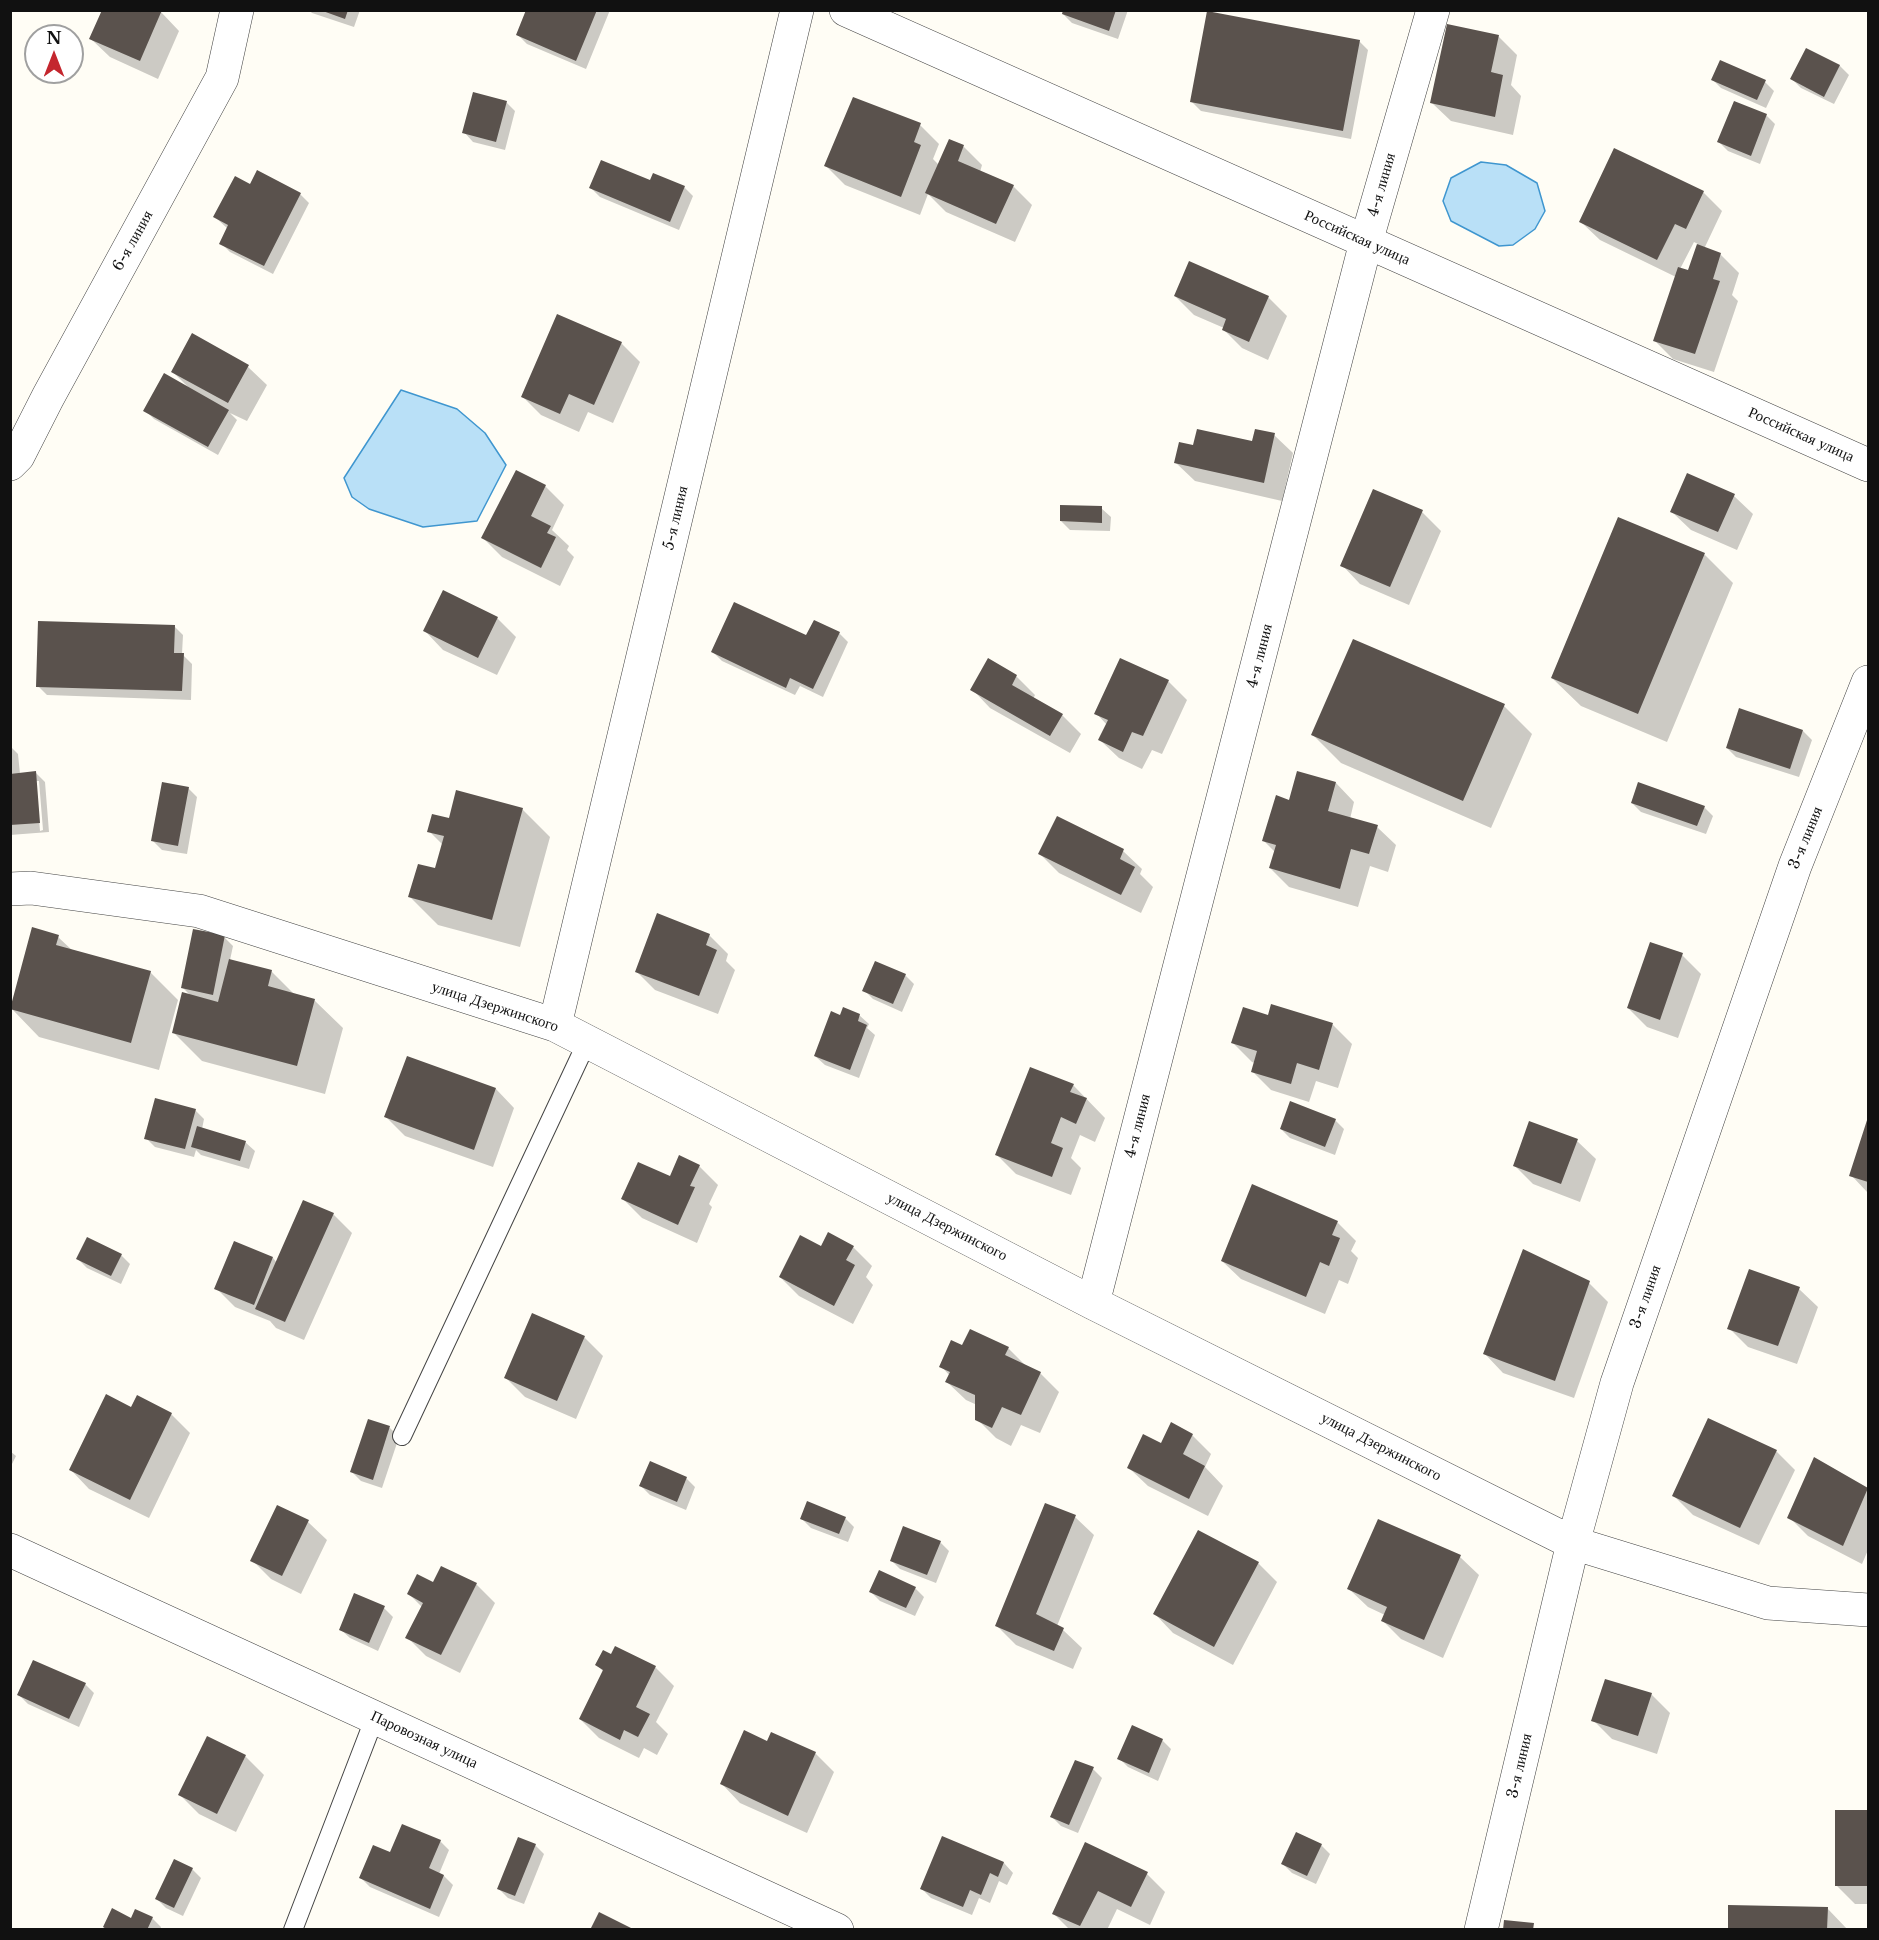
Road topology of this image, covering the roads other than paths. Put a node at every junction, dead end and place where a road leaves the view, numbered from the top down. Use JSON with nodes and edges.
{"nodes":[{"id":1,"x":237,"y":10,"type":"edge"},
{"id":2,"x":797,"y":10,"type":"edge"},
{"id":3,"x":846,"y":10,"type":"edge"},
{"id":4,"x":1432,"y":10,"type":"edge"},
{"id":5,"x":1366,"y":242,"type":"junction"},
{"id":6,"x":10,"y":464,"type":"edge"},
{"id":7,"x":1869,"y":465,"type":"edge"},
{"id":8,"x":1869,"y":682,"type":"edge"},
{"id":9,"x":10,"y":889,"type":"edge"},
{"id":10,"x":555,"y":1025,"type":"junction"},
{"id":11,"x":587,"y":1042,"type":"junction"},
{"id":12,"x":1093,"y":1303,"type":"junction"},
{"id":13,"x":402,"y":1436,"type":"dead end"},
{"id":14,"x":1573,"y":1543,"type":"junction"},
{"id":15,"x":10,"y":1550,"type":"edge"},
{"id":16,"x":1869,"y":1610,"type":"edge"},
{"id":17,"x":375,"y":1717,"type":"junction"},
{"id":18,"x":293,"y":1929,"type":"edge"},
{"id":19,"x":837,"y":1929,"type":"edge"},
{"id":20,"x":1481,"y":1929,"type":"edge"}],
"edges":[{"from":1,"to":6,"type":"street","name":"6-я линия"},
{"from":2,"to":10,"type":"street","name":"5-я линия"},
{"from":3,"to":5,"type":"street","name":"Российская улица"},
{"from":4,"to":5,"type":"street","name":"4-я линия"},
{"from":5,"to":7,"type":"street","name":"Российская улица"},
{"from":5,"to":12,"type":"street","name":"4-я линия"},
{"from":8,"to":14,"type":"street","name":"3-я линия"},
{"from":9,"to":10,"type":"street","name":"улица Дзержинского"},
{"from":10,"to":11,"type":"street","name":"улица Дзержинского"},
{"from":11,"to":12,"type":"street","name":"улица Дзержинского"},
{"from":11,"to":13,"type":"lane"},
{"from":12,"to":14,"type":"street","name":"улица Дзержинского"},
{"from":14,"to":16,"type":"street","name":"улица Дзержинского"},
{"from":14,"to":20,"type":"street","name":"3-я линия"},
{"from":15,"to":17,"type":"street","name":"Паровозная улица"},
{"from":17,"to":18,"type":"lane"},
{"from":17,"to":19,"type":"street","name":"Паровозная улица"}]}
